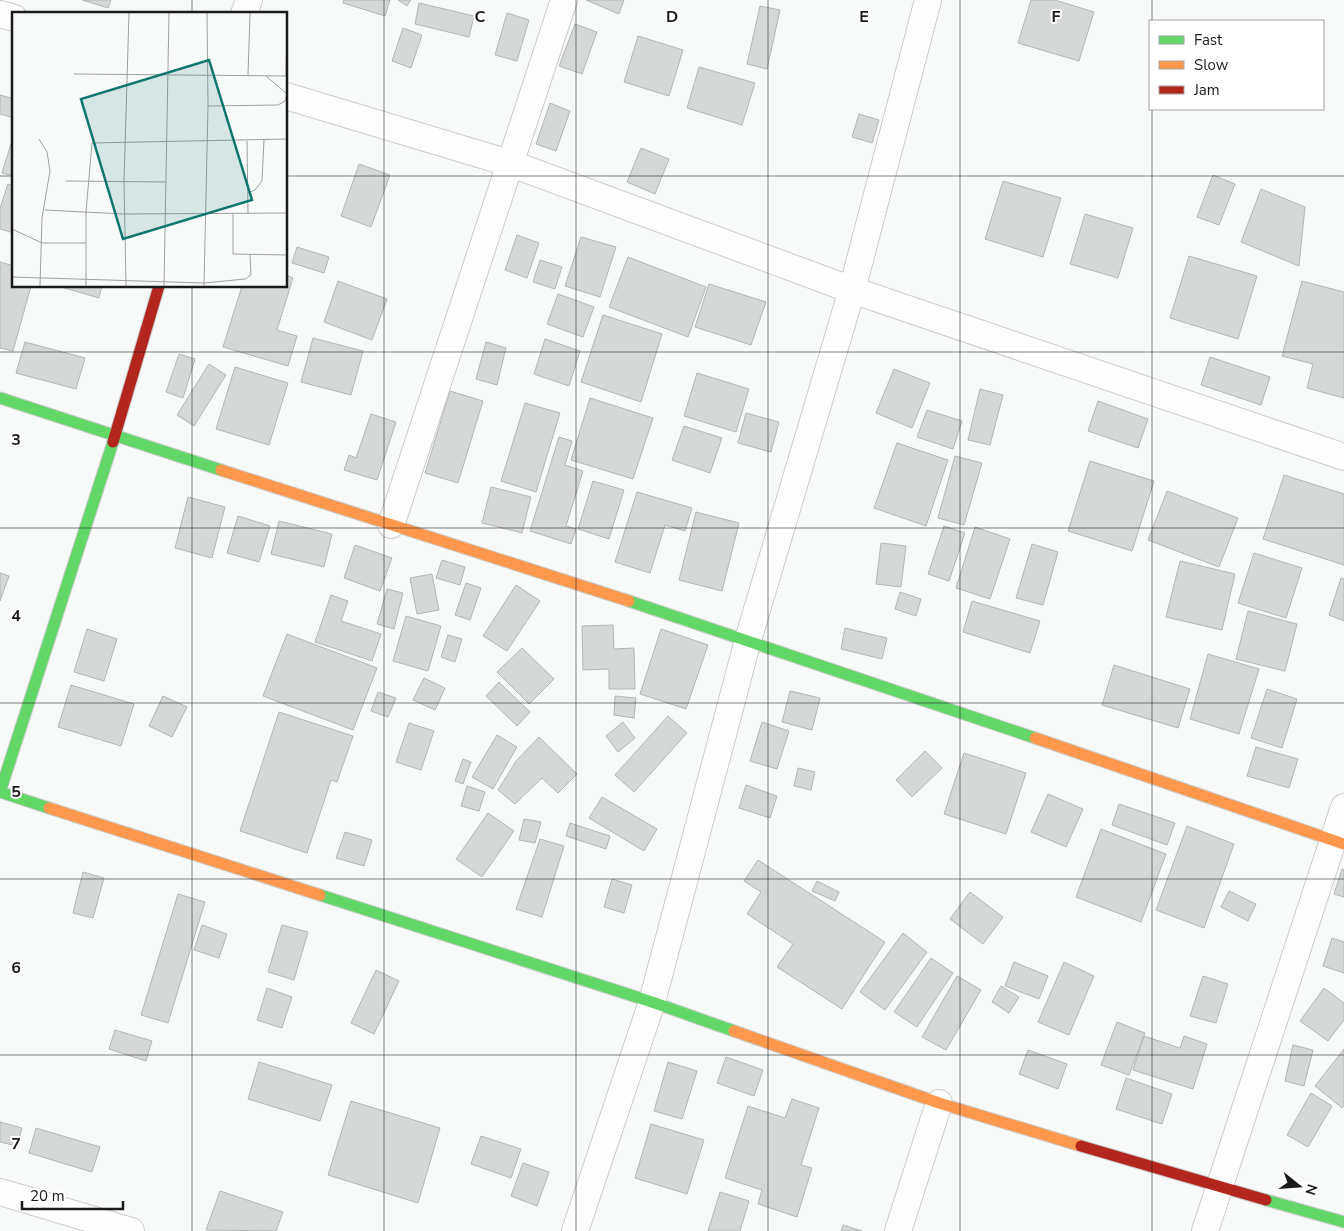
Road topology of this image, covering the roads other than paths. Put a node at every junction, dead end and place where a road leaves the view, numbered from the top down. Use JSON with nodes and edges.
{"nodes":[{"id":1,"x":249,"y":0,"type":"edge"},
{"id":2,"x":564,"y":0,"type":"edge"},
{"id":3,"x":928,"y":0,"type":"edge"},
{"id":4,"x":245,"y":12,"type":"edge"},
{"id":5,"x":288,"y":97,"type":"edge"},
{"id":6,"x":512,"y":164,"type":"junction"},
{"id":7,"x":158,"y":288,"type":"edge"},
{"id":8,"x":852,"y":290,"type":"junction"},
{"id":9,"x":0,"y":398,"type":"edge"},
{"id":10,"x":115,"y":436,"type":"junction"},
{"id":11,"x":1344,"y":456,"type":"edge"},
{"id":12,"x":391,"y":525,"type":"junction"},
{"id":13,"x":748,"y":640,"type":"junction"},
{"id":14,"x":1344,"y":808,"type":"edge"},
{"id":15,"x":1339,"y":843,"type":"edge"},
{"id":16,"x":652,"y":1002,"type":"junction"},
{"id":17,"x":939,"y":1102,"type":"junction"},
{"id":18,"x":1219,"y":1187,"type":"junction"},
{"id":19,"x":0,"y":1192,"type":"edge"},
{"id":20,"x":1344,"y":1222,"type":"edge"},
{"id":21,"x":78,"y":1223,"type":"edge"},
{"id":22,"x":131,"y":1231,"type":"edge"},
{"id":23,"x":575,"y":1231,"type":"edge"},
{"id":24,"x":898,"y":1231,"type":"edge"},
{"id":25,"x":1205,"y":1231,"type":"edge"}],
"edges":[{"from":1,"to":4,"type":"street"},
{"from":2,"to":6,"type":"street"},
{"from":3,"to":8,"type":"street"},
{"from":5,"to":6,"type":"street"},
{"from":6,"to":8,"type":"street"},
{"from":6,"to":12,"type":"street"},
{"from":7,"to":10,"type":"street"},
{"from":8,"to":11,"type":"street"},
{"from":8,"to":13,"type":"street"},
{"from":9,"to":10,"type":"street"},
{"from":10,"to":12,"type":"street"},
{"from":10,"to":16,"type":"street"},
{"from":12,"to":13,"type":"street"},
{"from":13,"to":15,"type":"street"},
{"from":13,"to":16,"type":"street"},
{"from":14,"to":15,"type":"street"},
{"from":15,"to":18,"type":"street"},
{"from":16,"to":17,"type":"street"},
{"from":16,"to":23,"type":"street"},
{"from":17,"to":18,"type":"street"},
{"from":17,"to":24,"type":"street"},
{"from":18,"to":20,"type":"street"},
{"from":18,"to":25,"type":"street"},
{"from":19,"to":21,"type":"street"},
{"from":21,"to":22,"type":"street"}]}
